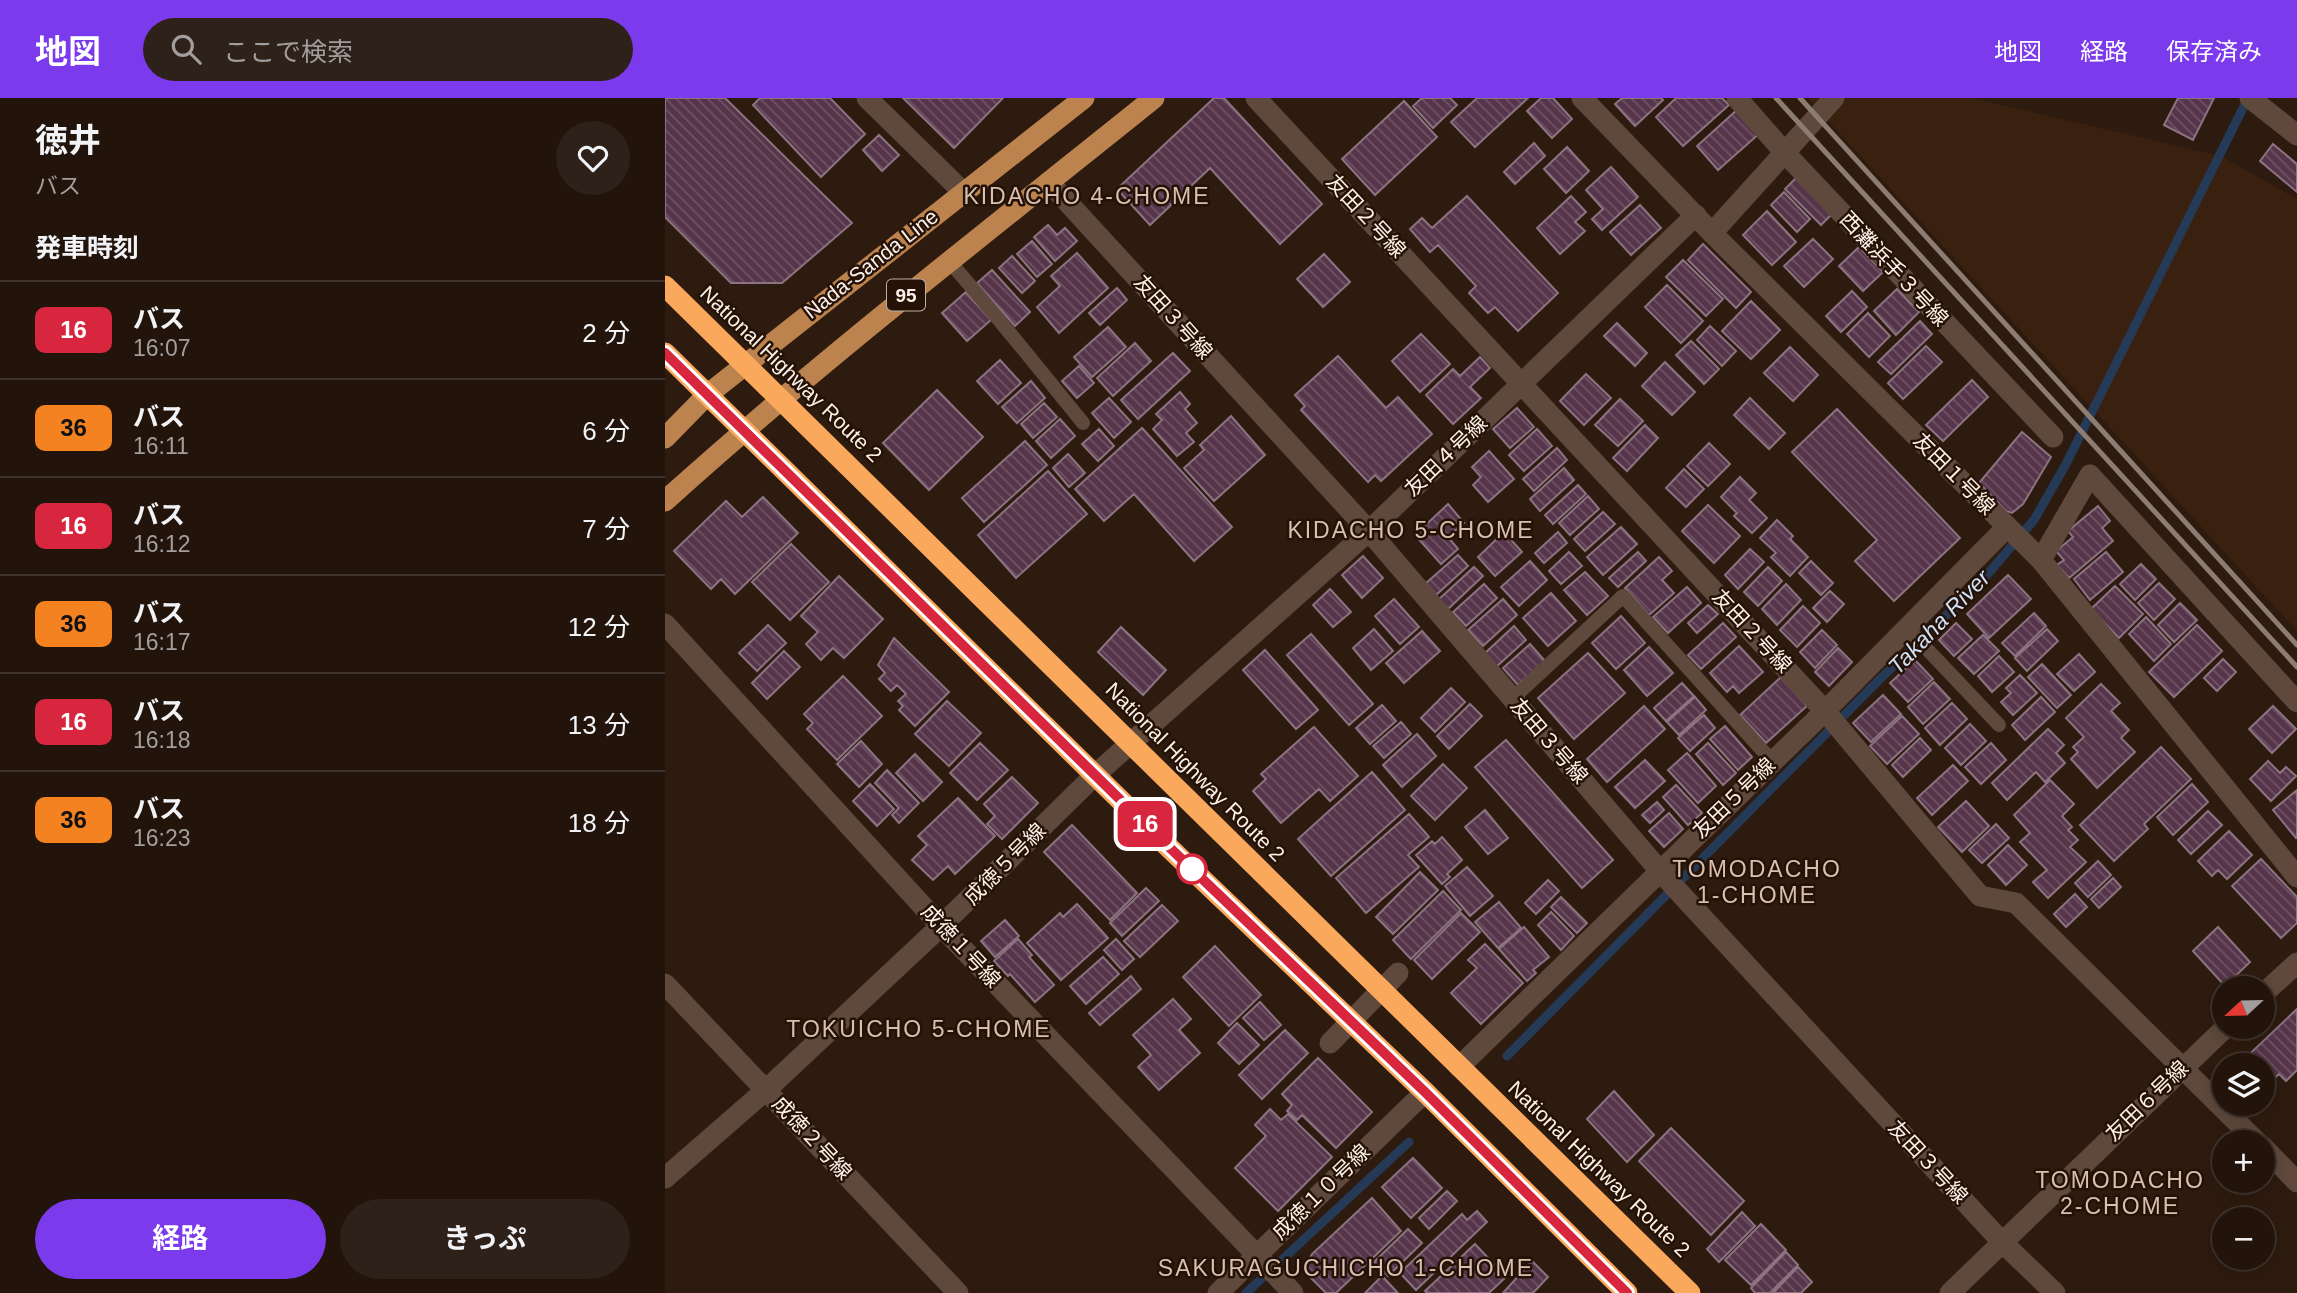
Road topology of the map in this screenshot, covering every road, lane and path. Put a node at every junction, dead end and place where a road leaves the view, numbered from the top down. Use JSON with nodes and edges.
{"nodes":[{"id":1,"x":867,"y":98,"type":"edge"},
{"id":2,"x":1084,"y":98,"type":"edge"},
{"id":3,"x":1154,"y":98,"type":"edge"},
{"id":4,"x":1256,"y":98,"type":"edge"},
{"id":5,"x":1582,"y":98,"type":"edge"},
{"id":6,"x":1737,"y":98,"type":"edge"},
{"id":7,"x":1833,"y":98,"type":"edge"},
{"id":8,"x":2254,"y":101,"type":"edge"},
{"id":9,"x":2297,"y":135,"type":"edge"},
{"id":10,"x":1785,"y":153,"type":"junction"},
{"id":11,"x":1049,"y":183,"type":"junction"},
{"id":12,"x":963,"y":192,"type":"junction"},
{"id":13,"x":1696,"y":215,"type":"junction"},
{"id":14,"x":1712,"y":233,"type":"junction"},
{"id":15,"x":949,"y":260,"type":"junction"},
{"id":16,"x":665,"y":286,"type":"edge"},
{"id":17,"x":665,"y":353,"type":"edge"},
{"id":18,"x":746,"y":363,"type":"junction"},
{"id":19,"x":1522,"y":383,"type":"junction"},
{"id":20,"x":706,"y":395,"type":"junction"},
{"id":21,"x":781,"y":399,"type":"junction"},
{"id":22,"x":1083,"y":423,"type":"dead end"},
{"id":23,"x":743,"y":430,"type":"junction"},
{"id":24,"x":665,"y":438,"type":"edge"},
{"id":25,"x":2053,"y":438,"type":"dead end"},
{"id":26,"x":665,"y":500,"type":"edge"},
{"id":27,"x":2010,"y":530,"type":"junction"},
{"id":28,"x":1369,"y":531,"type":"junction"},
{"id":29,"x":2037,"y":556,"type":"junction"},
{"id":30,"x":665,"y":624,"type":"edge"},
{"id":31,"x":1911,"y":632,"type":"junction"},
{"id":32,"x":1513,"y":699,"type":"junction"},
{"id":33,"x":2297,"y":702,"type":"edge"},
{"id":34,"x":1827,"y":714,"type":"junction"},
{"id":35,"x":1999,"y":725,"type":"dead end"},
{"id":36,"x":1130,"y":743,"type":"junction"},
{"id":37,"x":1772,"y":761,"type":"junction"},
{"id":38,"x":1095,"y":775,"type":"junction"},
{"id":39,"x":1663,"y":874,"type":"junction"},
{"id":40,"x":2297,"y":877,"type":"edge"},
{"id":41,"x":941,"y":926,"type":"junction"},
{"id":42,"x":2297,"y":962,"type":"edge"},
{"id":43,"x":1398,"y":973,"type":"dead end"},
{"id":44,"x":2275,"y":983,"type":"edge"},
{"id":45,"x":665,"y":984,"type":"edge"},
{"id":46,"x":2212,"y":1040,"type":"edge"},
{"id":47,"x":1330,"y":1043,"type":"dead end"},
{"id":48,"x":2183,"y":1066,"type":"junction"},
{"id":49,"x":1459,"y":1067,"type":"junction"},
{"id":50,"x":766,"y":1090,"type":"junction"},
{"id":51,"x":1425,"y":1092,"type":"junction"},
{"id":52,"x":2245,"y":1130,"type":"edge"},
{"id":53,"x":2275,"y":1159,"type":"edge"},
{"id":54,"x":665,"y":1178,"type":"edge"},
{"id":55,"x":2297,"y":1182,"type":"edge"},
{"id":56,"x":2003,"y":1242,"type":"junction"},
{"id":57,"x":1259,"y":1259,"type":"junction"},
{"id":58,"x":1289,"y":1289,"type":"edge"},
{"id":59,"x":958,"y":1293,"type":"edge"},
{"id":60,"x":1218,"y":1293,"type":"edge"},
{"id":61,"x":1627,"y":1293,"type":"edge"},
{"id":62,"x":1691,"y":1293,"type":"edge"},
{"id":63,"x":1949,"y":1293,"type":"edge"},
{"id":64,"x":2055,"y":1293,"type":"edge"}],
"edges":[{"from":1,"to":12,"type":"street"},
{"from":2,"to":12,"type":"main road","name":"Nada-Sanda Line","number":"95"},
{"from":3,"to":11,"type":"main road","number":"95"},
{"from":4,"to":19,"type":"street","name":"友田２号線"},
{"from":5,"to":13,"type":"street","name":"友田１号線"},
{"from":6,"to":10,"type":"street","name":"西灘浜手３号線"},
{"from":7,"to":10,"type":"street"},
{"from":8,"to":9,"type":"street"},
{"from":10,"to":14,"type":"street"},
{"from":10,"to":25,"type":"street","name":"西灘浜手３号線"},
{"from":11,"to":15,"type":"main road","number":"95"},
{"from":11,"to":28,"type":"street","name":"友田３号線"},
{"from":12,"to":18,"type":"main road","name":"Nada-Sanda Line","number":"95"},
{"from":13,"to":14,"type":"street","name":"友田１号線"},
{"from":13,"to":19,"type":"street","name":"友田４号線"},
{"from":14,"to":27,"type":"street","name":"友田１号線"},
{"from":15,"to":21,"type":"main road","number":"95"},
{"from":15,"to":22,"type":"lane"},
{"from":16,"to":18,"type":"highway","name":"National Highway Route 2"},
{"from":17,"to":20,"type":"highway"},
{"from":18,"to":20,"type":"main road","name":"Nada-Sanda Line","number":"95"},
{"from":18,"to":21,"type":"highway","name":"National Highway Route 2"},
{"from":19,"to":28,"type":"street","name":"友田４号線"},
{"from":19,"to":34,"type":"street","name":"友田２号線"},
{"from":20,"to":23,"type":"highway"},
{"from":20,"to":24,"type":"main road","name":"Nada-Sanda Line","number":"95"},
{"from":21,"to":23,"type":"main road","number":"95"},
{"from":21,"to":36,"type":"highway","name":"National Highway Route 2"},
{"from":23,"to":26,"type":"main road","number":"95"},
{"from":23,"to":38,"type":"highway"},
{"from":27,"to":29,"type":"street","name":"友田１号線"},
{"from":27,"to":31,"type":"street","name":"友田５号線"},
{"from":28,"to":32,"type":"street","name":"友田３号線"},
{"from":28,"to":36,"type":"street","name":"友田４号線"},
{"from":29,"to":33,"type":"street"},
{"from":29,"to":40,"type":"street","name":"友田１号線"},
{"from":30,"to":41,"type":"street","name":"成徳１号線"},
{"from":31,"to":34,"type":"street","name":"友田５号線"},
{"from":31,"to":35,"type":"lane"},
{"from":32,"to":37,"type":"lane"},
{"from":32,"to":39,"type":"street","name":"友田３号線"},
{"from":34,"to":37,"type":"street","name":"友田５号線"},
{"from":34,"to":48,"type":"street","name":"友田２号線"},
{"from":36,"to":38,"type":"street","name":"友田４号線"},
{"from":36,"to":49,"type":"highway","name":"National Highway Route 2"},
{"from":37,"to":39,"type":"street","name":"友田５号線"},
{"from":38,"to":41,"type":"street","name":"成徳５号線"},
{"from":38,"to":51,"type":"highway"},
{"from":39,"to":49,"type":"street","name":"友田５号線"},
{"from":39,"to":56,"type":"street","name":"友田３号線"},
{"from":41,"to":50,"type":"street","name":"成徳５号線"},
{"from":41,"to":57,"type":"street","name":"成徳１号線"},
{"from":42,"to":44,"type":"street"},
{"from":43,"to":47,"type":"street"},
{"from":45,"to":50,"type":"street","name":"成徳２号線"},
{"from":46,"to":48,"type":"street","name":"友田６号線"},
{"from":48,"to":52,"type":"street","name":"友田２号線"},
{"from":48,"to":56,"type":"street","name":"友田６号線"},
{"from":49,"to":62,"type":"highway","name":"National Highway Route 2"},
{"from":50,"to":54,"type":"street","name":"成徳５号線"},
{"from":50,"to":59,"type":"street","name":"成徳２号線"},
{"from":51,"to":57,"type":"street","name":"成徳１０号線"},
{"from":51,"to":61,"type":"highway"},
{"from":53,"to":55,"type":"street"},
{"from":56,"to":63,"type":"street","name":"友田６号線"},
{"from":56,"to":64,"type":"street","name":"友田３号線"},
{"from":57,"to":58,"type":"street","name":"成徳１号線"},
{"from":57,"to":60,"type":"street","name":"成徳１０号線"}]}
